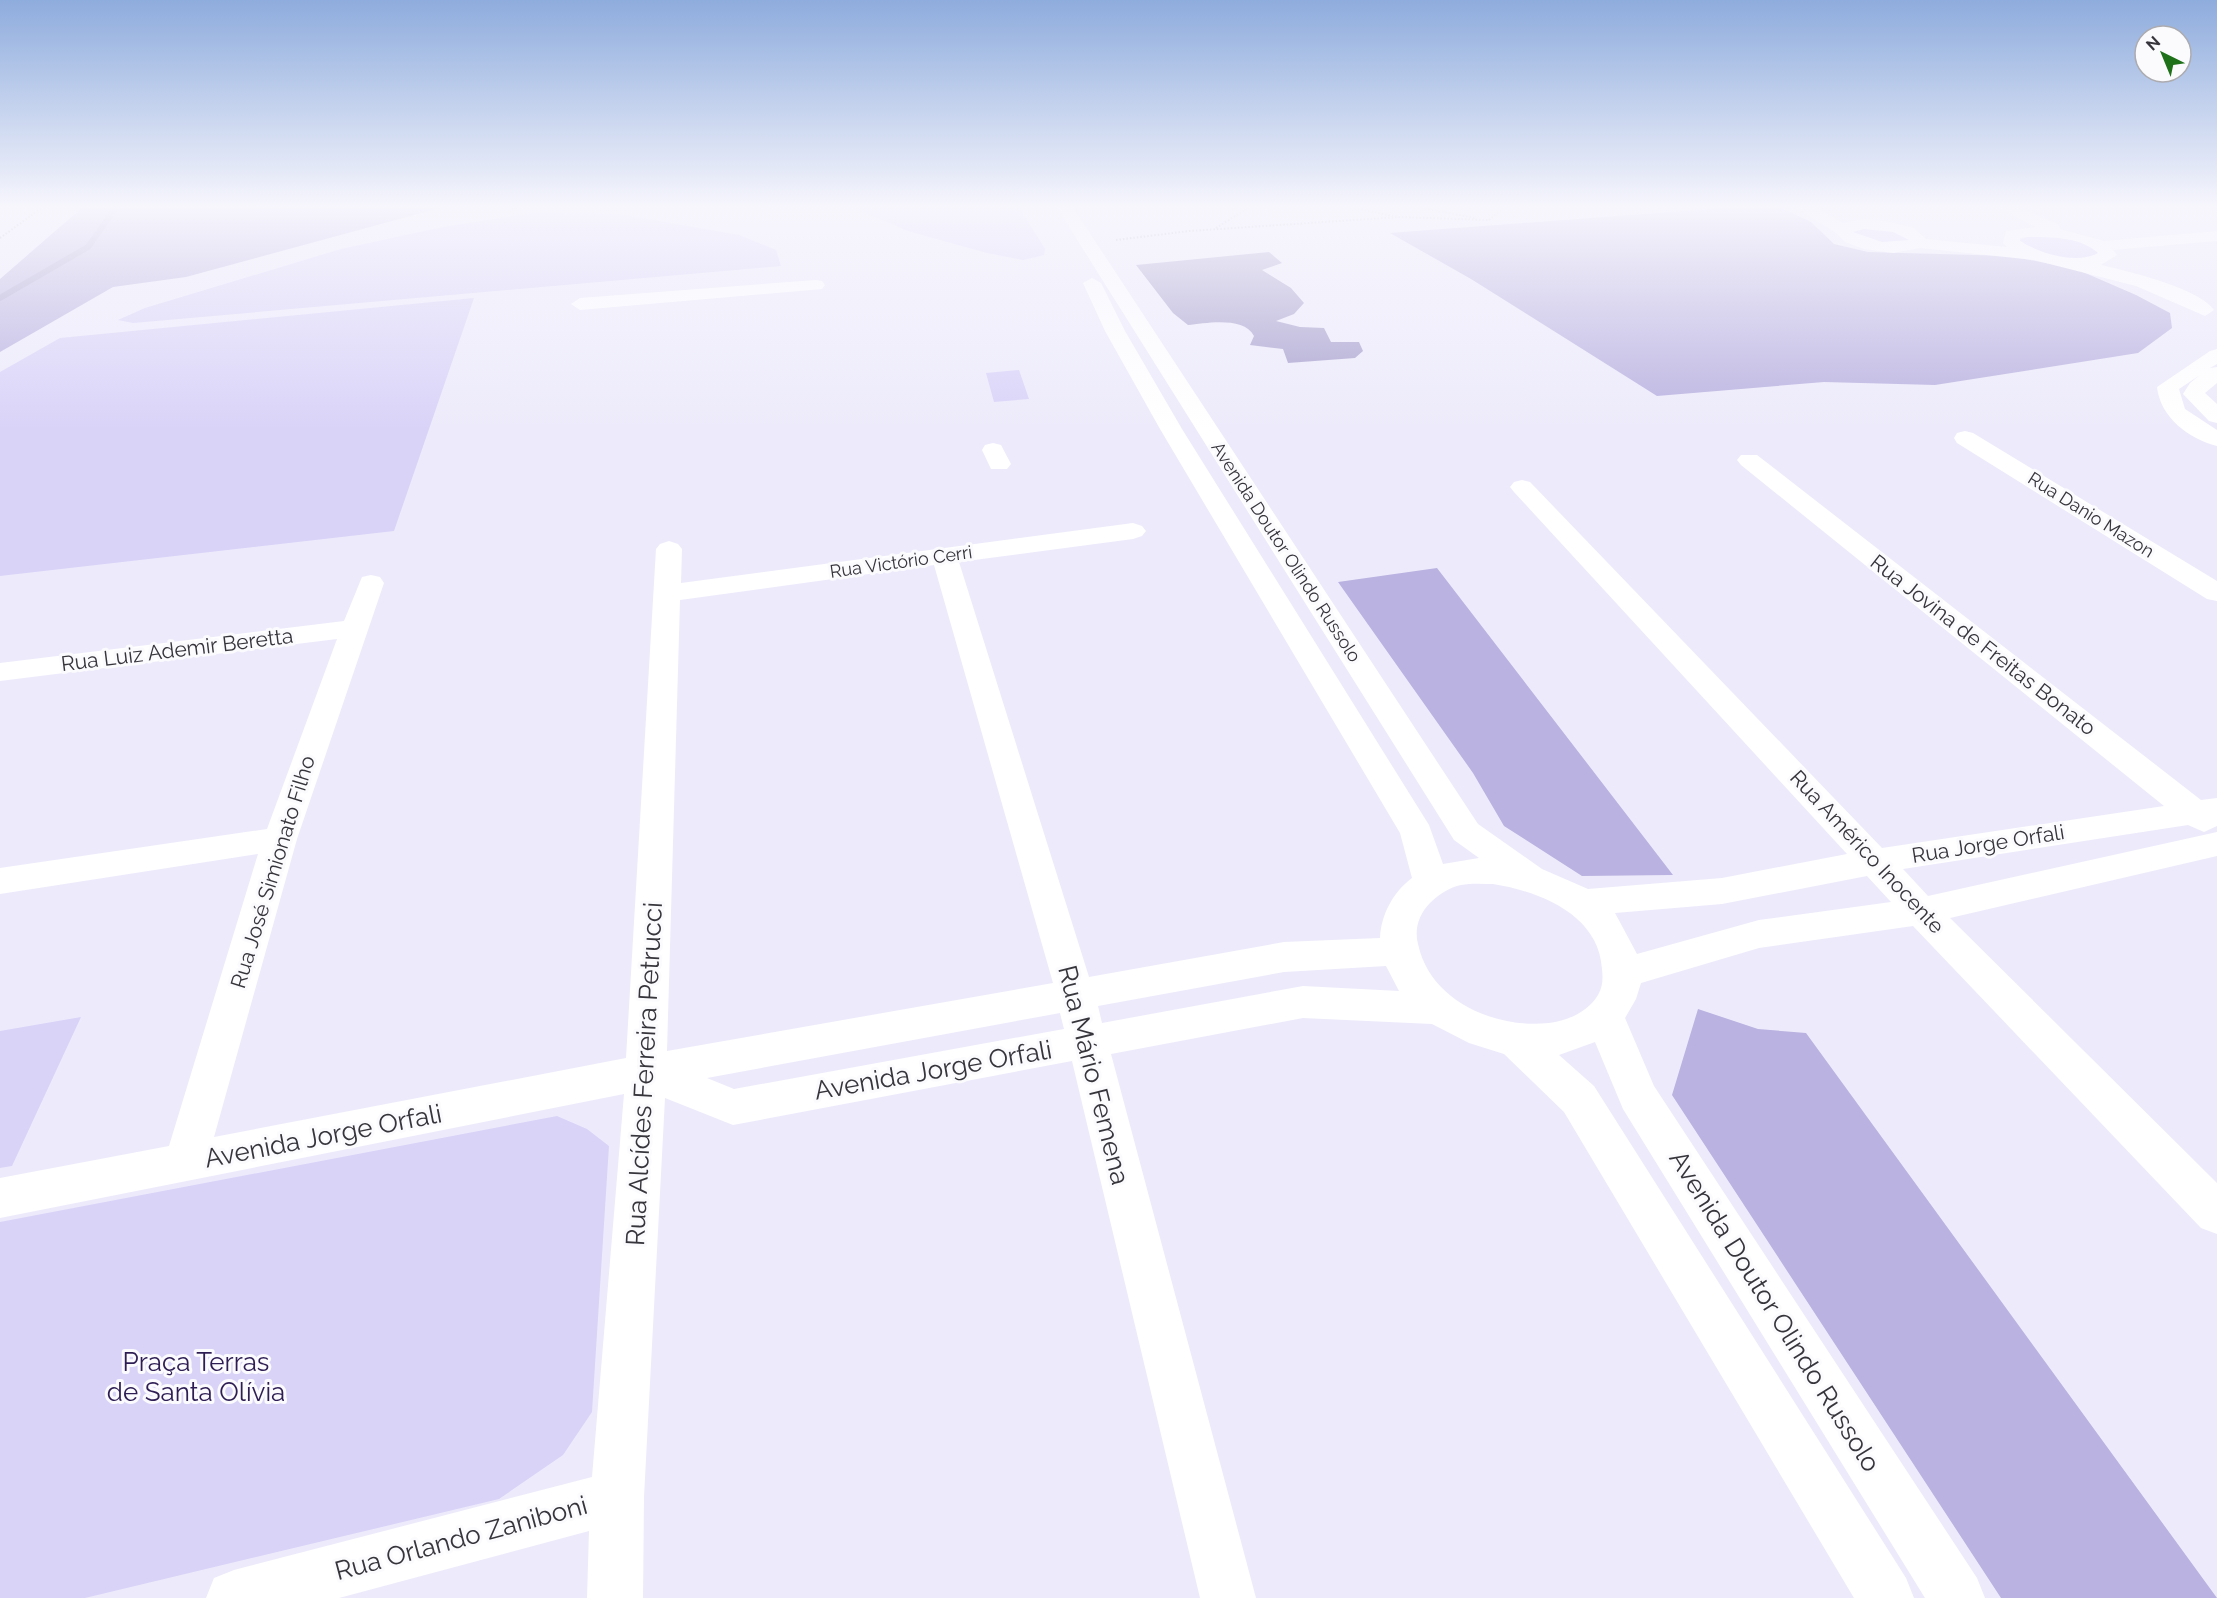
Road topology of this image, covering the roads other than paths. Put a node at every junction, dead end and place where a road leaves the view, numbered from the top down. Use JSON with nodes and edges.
{"nodes":[{"id":1,"x":1090,"y":281,"type":"edge"},
{"id":2,"x":1107,"y":281,"type":"edge"},
{"id":3,"x":2132,"y":281,"type":"edge"},
{"id":4,"x":2163,"y":281,"type":"edge"},
{"id":5,"x":816,"y":285,"type":"dead end"},
{"id":6,"x":580,"y":304,"type":"dead end"},
{"id":7,"x":2214,"y":308,"type":"edge"},
{"id":8,"x":1142,"y":328,"type":"junction"},
{"id":9,"x":1115,"y":331,"type":"junction"},
{"id":10,"x":2217,"y":355,"type":"edge"},
{"id":11,"x":2207,"y":374,"type":"edge"},
{"id":12,"x":2217,"y":416,"type":"edge"},
{"id":13,"x":1207,"y":431,"type":"junction"},
{"id":14,"x":1174,"y":435,"type":"junction"},
{"id":15,"x":1965,"y":438,"type":"dead end"},
{"id":16,"x":2217,"y":439,"type":"edge"},
{"id":17,"x":1749,"y":460,"type":"dead end"},
{"id":18,"x":1522,"y":487,"type":"dead end"},
{"id":19,"x":1133,"y":531,"type":"dead end"},
{"id":20,"x":669,"y":549,"type":"dead end"},
{"id":21,"x":944,"y":556,"type":"junction"},
{"id":22,"x":371,"y":583,"type":"dead end"},
{"id":23,"x":669,"y":593,"type":"junction"},
{"id":24,"x":2217,"y":593,"type":"edge"},
{"id":25,"x":354,"y":628,"type":"junction"},
{"id":26,"x":0,"y":672,"type":"edge"},
{"id":27,"x":2210,"y":817,"type":"edge"},
{"id":28,"x":280,"y":838,"type":"junction"},
{"id":29,"x":2217,"y":844,"type":"edge"},
{"id":30,"x":1877,"y":861,"type":"junction"},
{"id":31,"x":1529,"y":877,"type":"junction"},
{"id":32,"x":0,"y":881,"type":"edge"},
{"id":33,"x":1431,"y":883,"type":"junction"},
{"id":34,"x":1581,"y":903,"type":"junction"},
{"id":35,"x":1922,"y":911,"type":"junction"},
{"id":36,"x":1398,"y":951,"type":"junction"},
{"id":37,"x":1624,"y":973,"type":"junction"},
{"id":38,"x":1075,"y":993,"type":"junction"},
{"id":39,"x":1440,"y":1010,"type":"junction"},
{"id":40,"x":1605,"y":1018,"type":"junction"},
{"id":41,"x":1516,"y":1040,"type":"junction"},
{"id":42,"x":1085,"y":1042,"type":"junction"},
{"id":43,"x":646,"y":1072,"type":"junction"},
{"id":44,"x":185,"y":1163,"type":"junction"},
{"id":45,"x":0,"y":1198,"type":"edge"},
{"id":46,"x":2217,"y":1213,"type":"edge"},
{"id":47,"x":617,"y":1497,"type":"junction"},
{"id":48,"x":234,"y":1598,"type":"edge"},
{"id":49,"x":615,"y":1598,"type":"edge"},
{"id":50,"x":1228,"y":1598,"type":"edge"},
{"id":51,"x":1886,"y":1598,"type":"edge"},
{"id":52,"x":1957,"y":1598,"type":"edge"}],
"edges":[{"from":1,"to":9,"type":"street","name":"Avenida Doutor Olindo Russolo"},
{"from":2,"to":8,"type":"street","name":"Avenida Doutor Olindo Russolo"},
{"from":3,"to":7,"type":"street"},
{"from":4,"to":7,"type":"street"},
{"from":5,"to":6,"type":"street"},
{"from":8,"to":9,"type":"street"},
{"from":8,"to":13,"type":"street","name":"Avenida Doutor Olindo Russolo"},
{"from":9,"to":14,"type":"street","name":"Avenida Doutor Olindo Russolo"},
{"from":10,"to":11,"type":"street"},
{"from":11,"to":12,"type":"street"},
{"from":11,"to":16,"type":"street"},
{"from":13,"to":14,"type":"street"},
{"from":13,"to":31,"type":"street","name":"Avenida Doutor Olindo Russolo"},
{"from":14,"to":33,"type":"street","name":"Avenida Doutor Olindo Russolo"},
{"from":15,"to":24,"type":"street","name":"Rua Danio Mazon"},
{"from":17,"to":27,"type":"street","name":"Rua Jovina de Freitas Bonato"},
{"from":18,"to":30,"type":"street","name":"Rua Américo Inocente"},
{"from":19,"to":21,"type":"street","name":"Rua Victório Cerri"},
{"from":20,"to":23,"type":"street","name":"Rua Alcídes Ferreira Petrucci"},
{"from":21,"to":23,"type":"street","name":"Rua Victório Cerri"},
{"from":21,"to":38,"type":"street","name":"Rua Mário Femena"},
{"from":22,"to":25,"type":"street","name":"Rua José Simionato Filho"},
{"from":23,"to":43,"type":"street","name":"Rua Alcídes Ferreira Petrucci"},
{"from":25,"to":26,"type":"street","name":"Rua Luiz Ademir Beretta"},
{"from":25,"to":28,"type":"street","name":"Rua José Simionato Filho"},
{"from":27,"to":30,"type":"street","name":"Rua Jorge Orfali"},
{"from":28,"to":32,"type":"street"},
{"from":28,"to":44,"type":"street","name":"Rua José Simionato Filho"},
{"from":29,"to":35,"type":"street"},
{"from":30,"to":34,"type":"street","name":"Rua Jorge Orfali"},
{"from":30,"to":35,"type":"street","name":"Rua Américo Inocente"},
{"from":31,"to":33,"type":"street"},
{"from":31,"to":34,"type":"street"},
{"from":33,"to":36,"type":"street"},
{"from":34,"to":37,"type":"street"},
{"from":35,"to":37,"type":"street"},
{"from":35,"to":46,"type":"street","name":"Rua Américo Inocente"},
{"from":36,"to":38,"type":"street","name":"Avenida Jorge Orfali"},
{"from":36,"to":39,"type":"street"},
{"from":37,"to":40,"type":"street"},
{"from":38,"to":42,"type":"street","name":"Rua Mário Femena"},
{"from":38,"to":43,"type":"street","name":"Avenida Jorge Orfali"},
{"from":39,"to":41,"type":"street"},
{"from":39,"to":42,"type":"street","name":"Avenida Jorge Orfali"},
{"from":40,"to":41,"type":"street"},
{"from":40,"to":52,"type":"street","name":"Avenida Doutor Olindo Russolo"},
{"from":41,"to":51,"type":"street"},
{"from":42,"to":43,"type":"street","name":"Avenida Jorge Orfali"},
{"from":42,"to":50,"type":"street","name":"Rua Mário Femena"},
{"from":43,"to":44,"type":"street","name":"Avenida Jorge Orfali"},
{"from":43,"to":47,"type":"street","name":"Rua Alcídes Ferreira Petrucci"},
{"from":44,"to":45,"type":"street","name":"Avenida Jorge Orfali"},
{"from":47,"to":48,"type":"street","name":"Rua Orlando Zaniboni"},
{"from":47,"to":49,"type":"street","name":"Rua Alcídes Ferreira Petrucci"}]}
